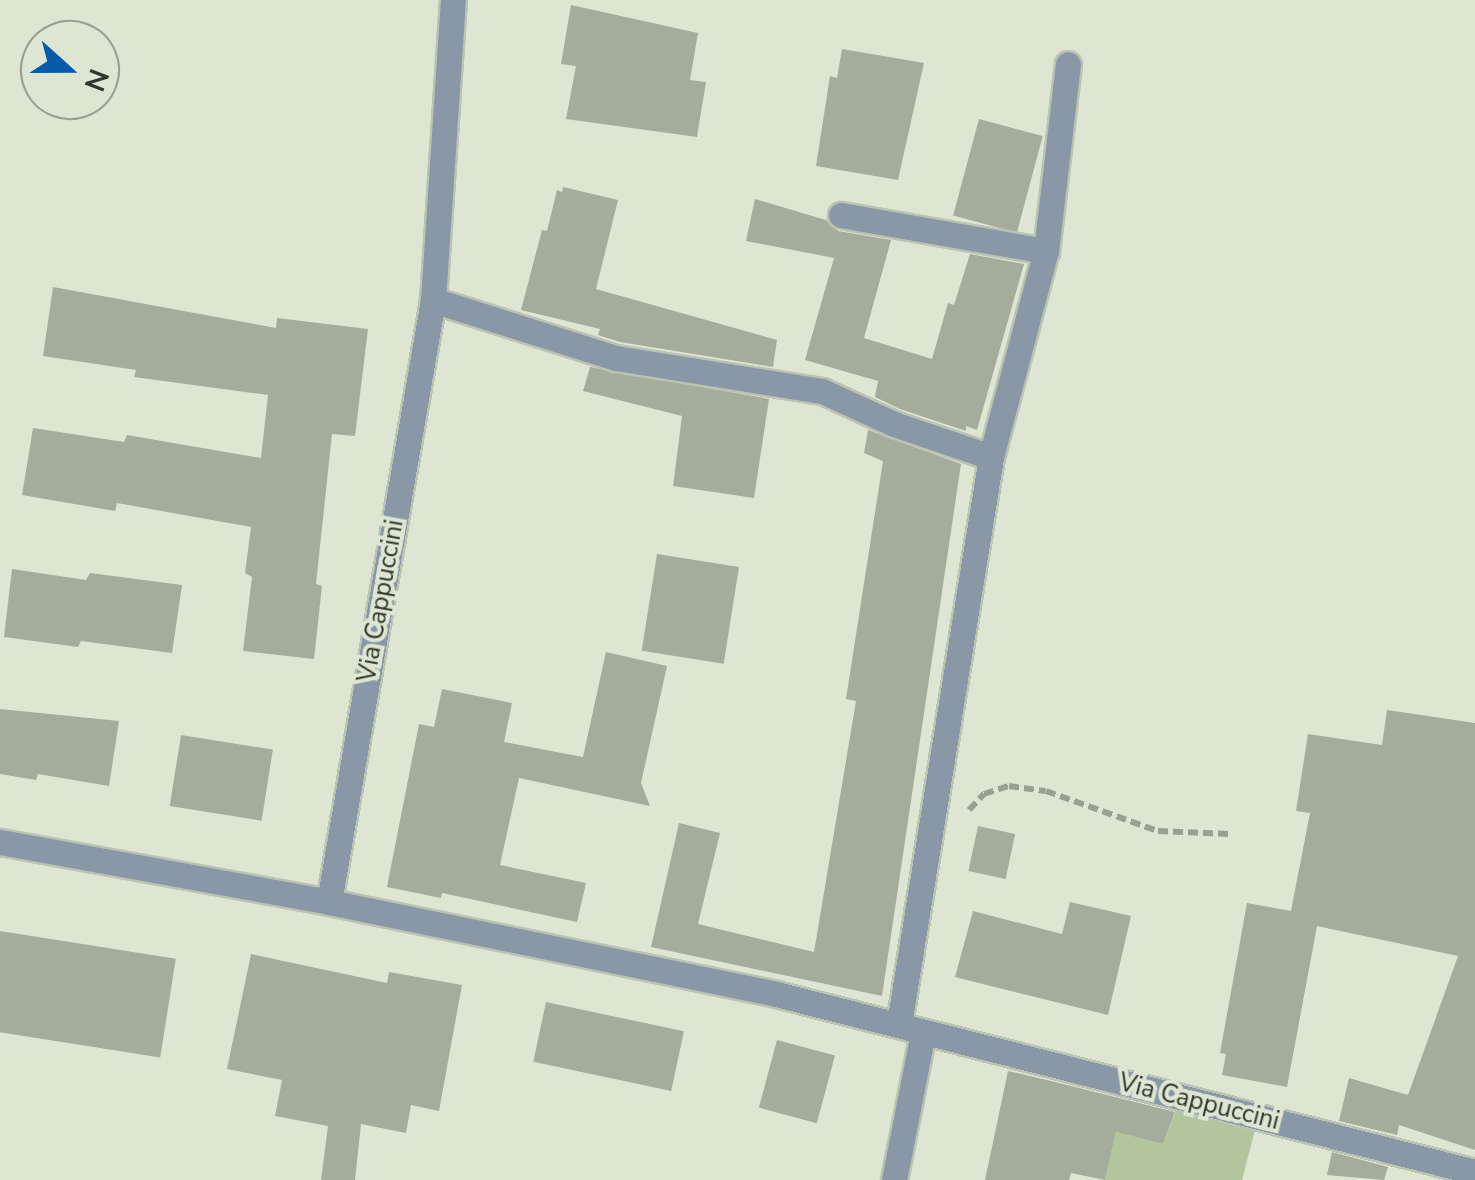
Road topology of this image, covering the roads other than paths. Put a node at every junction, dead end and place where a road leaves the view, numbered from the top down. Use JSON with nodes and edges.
{"nodes":[{"id":1,"x":453,"y":0,"type":"edge"},
{"id":2,"x":1068,"y":64,"type":"dead end"},
{"id":3,"x":841,"y":215,"type":"dead end"},
{"id":4,"x":1046,"y":251,"type":"junction"},
{"id":5,"x":433,"y":300,"type":"junction"},
{"id":6,"x":990,"y":457,"type":"junction"},
{"id":7,"x":0,"y":842,"type":"edge"},
{"id":8,"x":328,"y":902,"type":"junction"},
{"id":9,"x":911,"y":1028,"type":"junction"},
{"id":10,"x":1475,"y":1172,"type":"edge"},
{"id":11,"x":894,"y":1180,"type":"edge"}],
"edges":[{"from":1,"to":5,"type":"street","name":"Via Cappuccini"},
{"from":2,"to":4,"type":"street"},
{"from":3,"to":4,"type":"street"},
{"from":4,"to":6,"type":"street"},
{"from":5,"to":6,"type":"street"},
{"from":5,"to":8,"type":"street","name":"Via Cappuccini"},
{"from":6,"to":9,"type":"street"},
{"from":7,"to":8,"type":"street","name":"Via Cappuccini"},
{"from":8,"to":9,"type":"street","name":"Via Cappuccini"},
{"from":9,"to":10,"type":"street","name":"Via Cappuccini"},
{"from":9,"to":11,"type":"street"}]}
